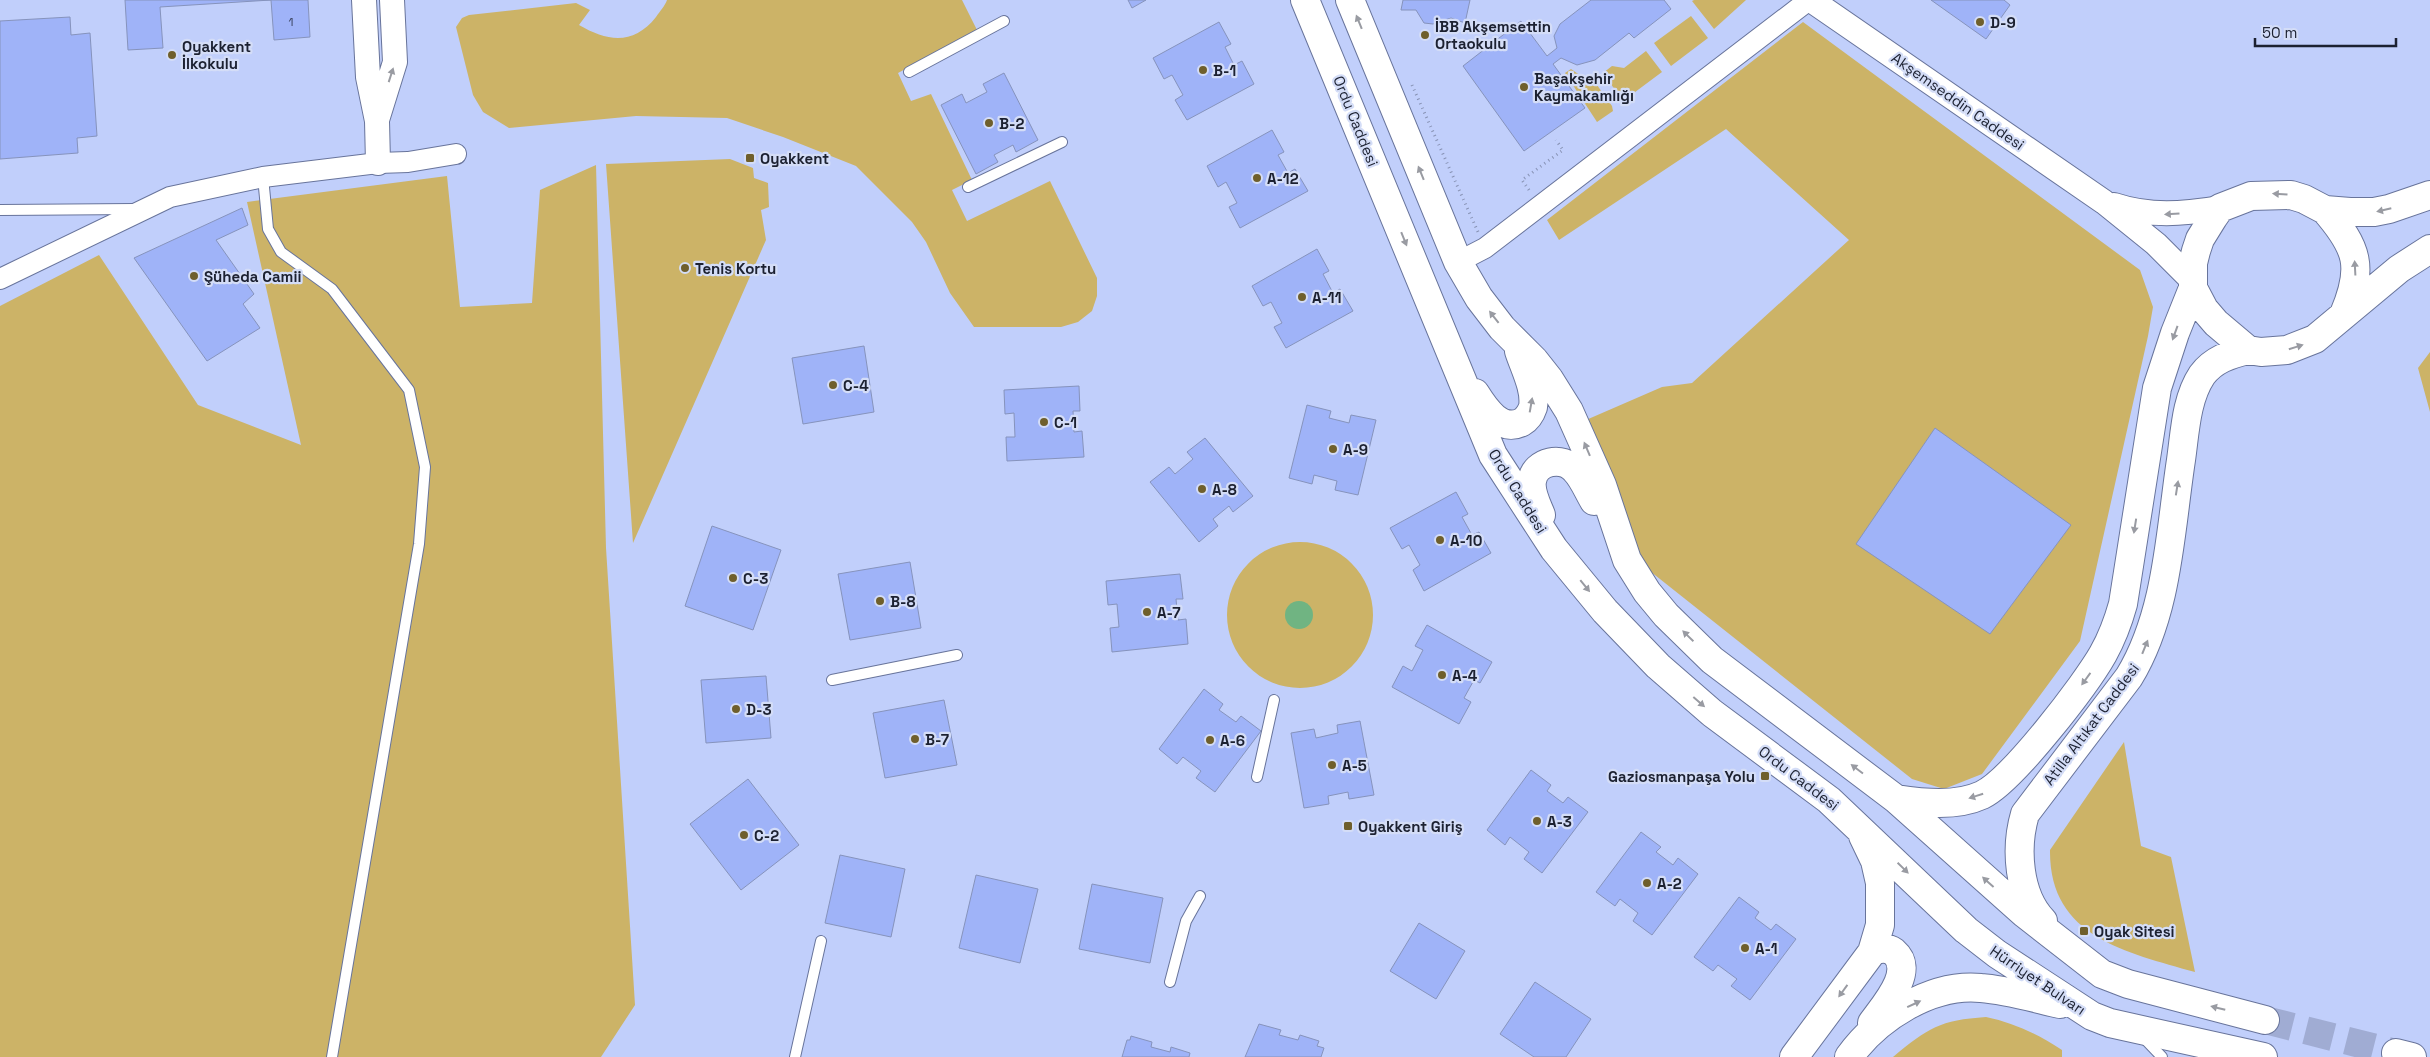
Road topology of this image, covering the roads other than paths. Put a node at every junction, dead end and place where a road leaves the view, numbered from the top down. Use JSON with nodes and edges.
{"nodes":[{"id":1,"x":364,"y":0,"type":"edge"},
{"id":2,"x":392,"y":0,"type":"edge"},
{"id":3,"x":1305,"y":0,"type":"edge"},
{"id":4,"x":1350,"y":0,"type":"edge"},
{"id":5,"x":1810,"y":0,"type":"edge"},
{"id":6,"x":1004,"y":21,"type":"dead end"},
{"id":7,"x":909,"y":72,"type":"dead end"},
{"id":8,"x":376,"y":121,"type":"junction"},
{"id":9,"x":1062,"y":142,"type":"dead end"},
{"id":10,"x":456,"y":154,"type":"dead end"},
{"id":11,"x":378,"y":163,"type":"junction"},
{"id":12,"x":263,"y":177,"type":"junction"},
{"id":13,"x":968,"y":187,"type":"dead end"},
{"id":14,"x":2430,"y":195,"type":"edge"},
{"id":15,"x":2104,"y":202,"type":"junction"},
{"id":16,"x":2220,"y":208,"type":"junction"},
{"id":17,"x":143,"y":209,"type":"junction"},
{"id":18,"x":0,"y":210,"type":"edge"},
{"id":19,"x":2325,"y":210,"type":"junction"},
{"id":20,"x":2430,"y":249,"type":"edge"},
{"id":21,"x":1458,"y":262,"type":"junction"},
{"id":22,"x":0,"y":279,"type":"edge"},
{"id":23,"x":2192,"y":284,"type":"junction"},
{"id":24,"x":2344,"y":314,"type":"junction"},
{"id":25,"x":1516,"y":343,"type":"junction"},
{"id":26,"x":1447,"y":347,"type":"junction"},
{"id":27,"x":2248,"y":350,"type":"junction"},
{"id":28,"x":1554,"y":549,"type":"junction"},
{"id":29,"x":1627,"y":560,"type":"junction"},
{"id":30,"x":957,"y":655,"type":"dead end"},
{"id":31,"x":832,"y":680,"type":"dead end"},
{"id":32,"x":1274,"y":700,"type":"dead end"},
{"id":33,"x":1256,"y":777,"type":"dead end"},
{"id":34,"x":1896,"y":798,"type":"junction"},
{"id":35,"x":1855,"y":822,"type":"junction"},
{"id":36,"x":1200,"y":896,"type":"dead end"},
{"id":37,"x":821,"y":941,"type":"dead end"},
{"id":38,"x":1872,"y":952,"type":"junction"},
{"id":39,"x":2079,"y":958,"type":"junction"},
{"id":40,"x":1170,"y":982,"type":"dead end"},
{"id":41,"x":2079,"y":1008,"type":"junction"},
{"id":42,"x":2265,"y":1020,"type":"tunnel mouth"},
{"id":43,"x":2136,"y":1030,"type":"junction"},
{"id":44,"x":1855,"y":1049,"type":"edge"},
{"id":45,"x":332,"y":1057,"type":"edge"},
{"id":46,"x":795,"y":1057,"type":"edge"},
{"id":47,"x":1794,"y":1057,"type":"edge"},
{"id":48,"x":2162,"y":1057,"type":"edge"},
{"id":49,"x":2263,"y":1057,"type":"edge"}],
"edges":[{"from":1,"to":8,"type":"street"},
{"from":8,"to":2,"type":"street","one_way":true},
{"from":3,"to":26,"type":"main road","name":"Ordu Caddesi","one_way":true},
{"from":21,"to":4,"type":"main road","one_way":true},
{"from":5,"to":15,"type":"street","name":"Akşemseddin Caddesi"},
{"from":5,"to":21,"type":"street"},
{"from":6,"to":7,"type":"lane"},
{"from":8,"to":11,"type":"street"},
{"from":9,"to":13,"type":"lane"},
{"from":10,"to":11,"type":"street"},
{"from":11,"to":12,"type":"street"},
{"from":12,"to":17,"type":"street"},
{"from":12,"to":45,"type":"lane"},
{"from":14,"to":19,"type":"main road","one_way":true},
{"from":16,"to":15,"type":"street","name":"Akşemseddin Caddesi","one_way":true},
{"from":15,"to":23,"type":"street","name":"Akşemseddin Caddesi"},
{"from":19,"to":16,"type":"main road","one_way":true},
{"from":16,"to":23,"type":"main road"},
{"from":17,"to":18,"type":"lane"},
{"from":17,"to":22,"type":"street"},
{"from":24,"to":19,"type":"main road","one_way":true},
{"from":20,"to":24,"type":"main road"},
{"from":25,"to":21,"type":"main road","one_way":true},
{"from":23,"to":27,"type":"main road"},
{"from":23,"to":34,"type":"main road","name":"Atilla Altıkat Caddesi","one_way":true},
{"from":27,"to":24,"type":"main road","one_way":true},
{"from":26,"to":25,"type":"main road","one_way":true},
{"from":29,"to":25,"type":"main road","one_way":true},
{"from":26,"to":28,"type":"main road","name":"Ordu Caddesi"},
{"from":39,"to":27,"type":"main road","name":"Atilla Altıkat Caddesi","one_way":true},
{"from":28,"to":29,"type":"main road"},
{"from":28,"to":35,"type":"main road","name":"Ordu Caddesi","one_way":true},
{"from":34,"to":29,"type":"main road","one_way":true},
{"from":30,"to":31,"type":"lane"},
{"from":32,"to":33,"type":"lane"},
{"from":39,"to":34,"type":"main road","one_way":true},
{"from":35,"to":38,"type":"main road"},
{"from":35,"to":41,"type":"main road","name":"Hürriyet Bulvarı","one_way":true},
{"from":36,"to":40,"type":"lane"},
{"from":37,"to":46,"type":"lane"},
{"from":38,"to":44,"type":"main road"},
{"from":38,"to":47,"type":"main road","one_way":true},
{"from":42,"to":39,"type":"main road","one_way":true},
{"from":41,"to":43,"type":"main road","name":"Hürriyet Bulvarı"},
{"from":44,"to":41,"type":"main road","one_way":true},
{"from":43,"to":48,"type":"lane"},
{"from":43,"to":49,"type":"main road","name":"Hürriyet Bulvarı"}]}
